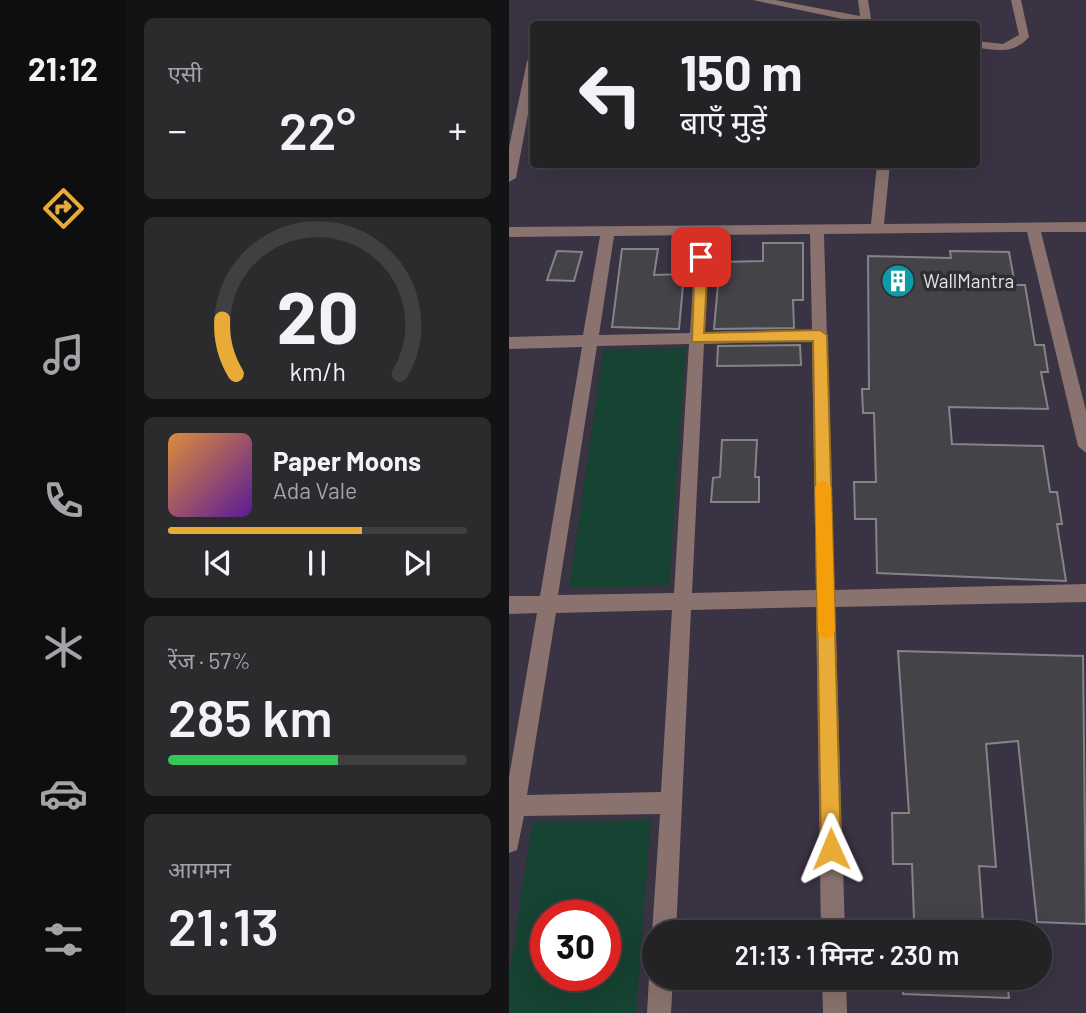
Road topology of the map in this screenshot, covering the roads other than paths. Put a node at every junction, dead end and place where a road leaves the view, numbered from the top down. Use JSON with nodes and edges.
{"nodes":[{"id":1,"x":758,"y":0,"type":"edge"},
{"id":2,"x":863,"y":0,"type":"edge"},
{"id":3,"x":1016,"y":0,"type":"edge"},
{"id":4,"x":849,"y":21,"type":"edge"},
{"id":5,"x":865,"y":21,"type":"joint"},
{"id":6,"x":980,"y":45,"type":"edge"},
{"id":7,"x":530,"y":71,"type":"edge"},
{"id":8,"x":516,"y":116,"type":"edge"},
{"id":9,"x":884,"y":168,"type":"edge"},
{"id":10,"x":509,"y":178,"type":"edge"},
{"id":11,"x":1033,"y":227,"type":"junction"},
{"id":12,"x":1086,"y":227,"type":"edge"},
{"id":13,"x":817,"y":229,"type":"junction"},
{"id":14,"x":877,"y":229,"type":"junction"},
{"id":15,"x":703,"y":230,"type":"junction"},
{"id":16,"x":608,"y":231,"type":"junction"},
{"id":17,"x":509,"y":232,"type":"edge"},
{"id":18,"x":820,"y":335,"type":"junction"},
{"id":19,"x":697,"y":338,"type":"junction"},
{"id":20,"x":591,"y":341,"type":"junction"},
{"id":21,"x":509,"y":343,"type":"edge"},
{"id":22,"x":1086,"y":446,"type":"edge"},
{"id":23,"x":1086,"y":593,"type":"edge"},
{"id":24,"x":826,"y":598,"type":"junction"},
{"id":25,"x":682,"y":601,"type":"junction"},
{"id":26,"x":547,"y":604,"type":"junction"},
{"id":27,"x":509,"y":605,"type":"edge"},
{"id":28,"x":671,"y":803,"type":"junction"},
{"id":29,"x":512,"y":806,"type":"edge"},
{"id":30,"x":509,"y":842,"type":"edge"},
{"id":31,"x":665,"y":920,"type":"edge"},
{"id":32,"x":833,"y":920,"type":"edge"},
{"id":33,"x":660,"y":990,"type":"edge"},
{"id":34,"x":834,"y":990,"type":"edge"},
{"id":35,"x":659,"y":1013,"type":"edge"},
{"id":36,"x":835,"y":1013,"type":"edge"}],
"edges":[{"from":1,"to":4,"type":"street"},
{"from":2,"to":5,"type":"street"},
{"from":3,"to":6,"type":"street"},
{"from":4,"to":5,"type":"street"},
{"from":7,"to":8,"type":"street"},
{"from":8,"to":10,"type":"street"},
{"from":9,"to":14,"type":"street"},
{"from":11,"to":12,"type":"street"},
{"from":11,"to":14,"type":"street"},
{"from":11,"to":22,"type":"street"},
{"from":13,"to":14,"type":"street"},
{"from":13,"to":15,"type":"street"},
{"from":13,"to":18,"type":"street"},
{"from":15,"to":16,"type":"street"},
{"from":15,"to":19,"type":"street"},
{"from":16,"to":17,"type":"street"},
{"from":16,"to":20,"type":"street"},
{"from":18,"to":19,"type":"street"},
{"from":18,"to":24,"type":"street"},
{"from":19,"to":20,"type":"street"},
{"from":19,"to":25,"type":"street"},
{"from":20,"to":21,"type":"street"},
{"from":20,"to":26,"type":"street"},
{"from":23,"to":24,"type":"street"},
{"from":24,"to":25,"type":"street"},
{"from":24,"to":32,"type":"street"},
{"from":25,"to":26,"type":"street"},
{"from":25,"to":28,"type":"street"},
{"from":26,"to":27,"type":"street"},
{"from":26,"to":29,"type":"street"},
{"from":28,"to":29,"type":"street"},
{"from":28,"to":31,"type":"street"},
{"from":29,"to":30,"type":"street"},
{"from":33,"to":35,"type":"street"},
{"from":34,"to":36,"type":"street"}]}
